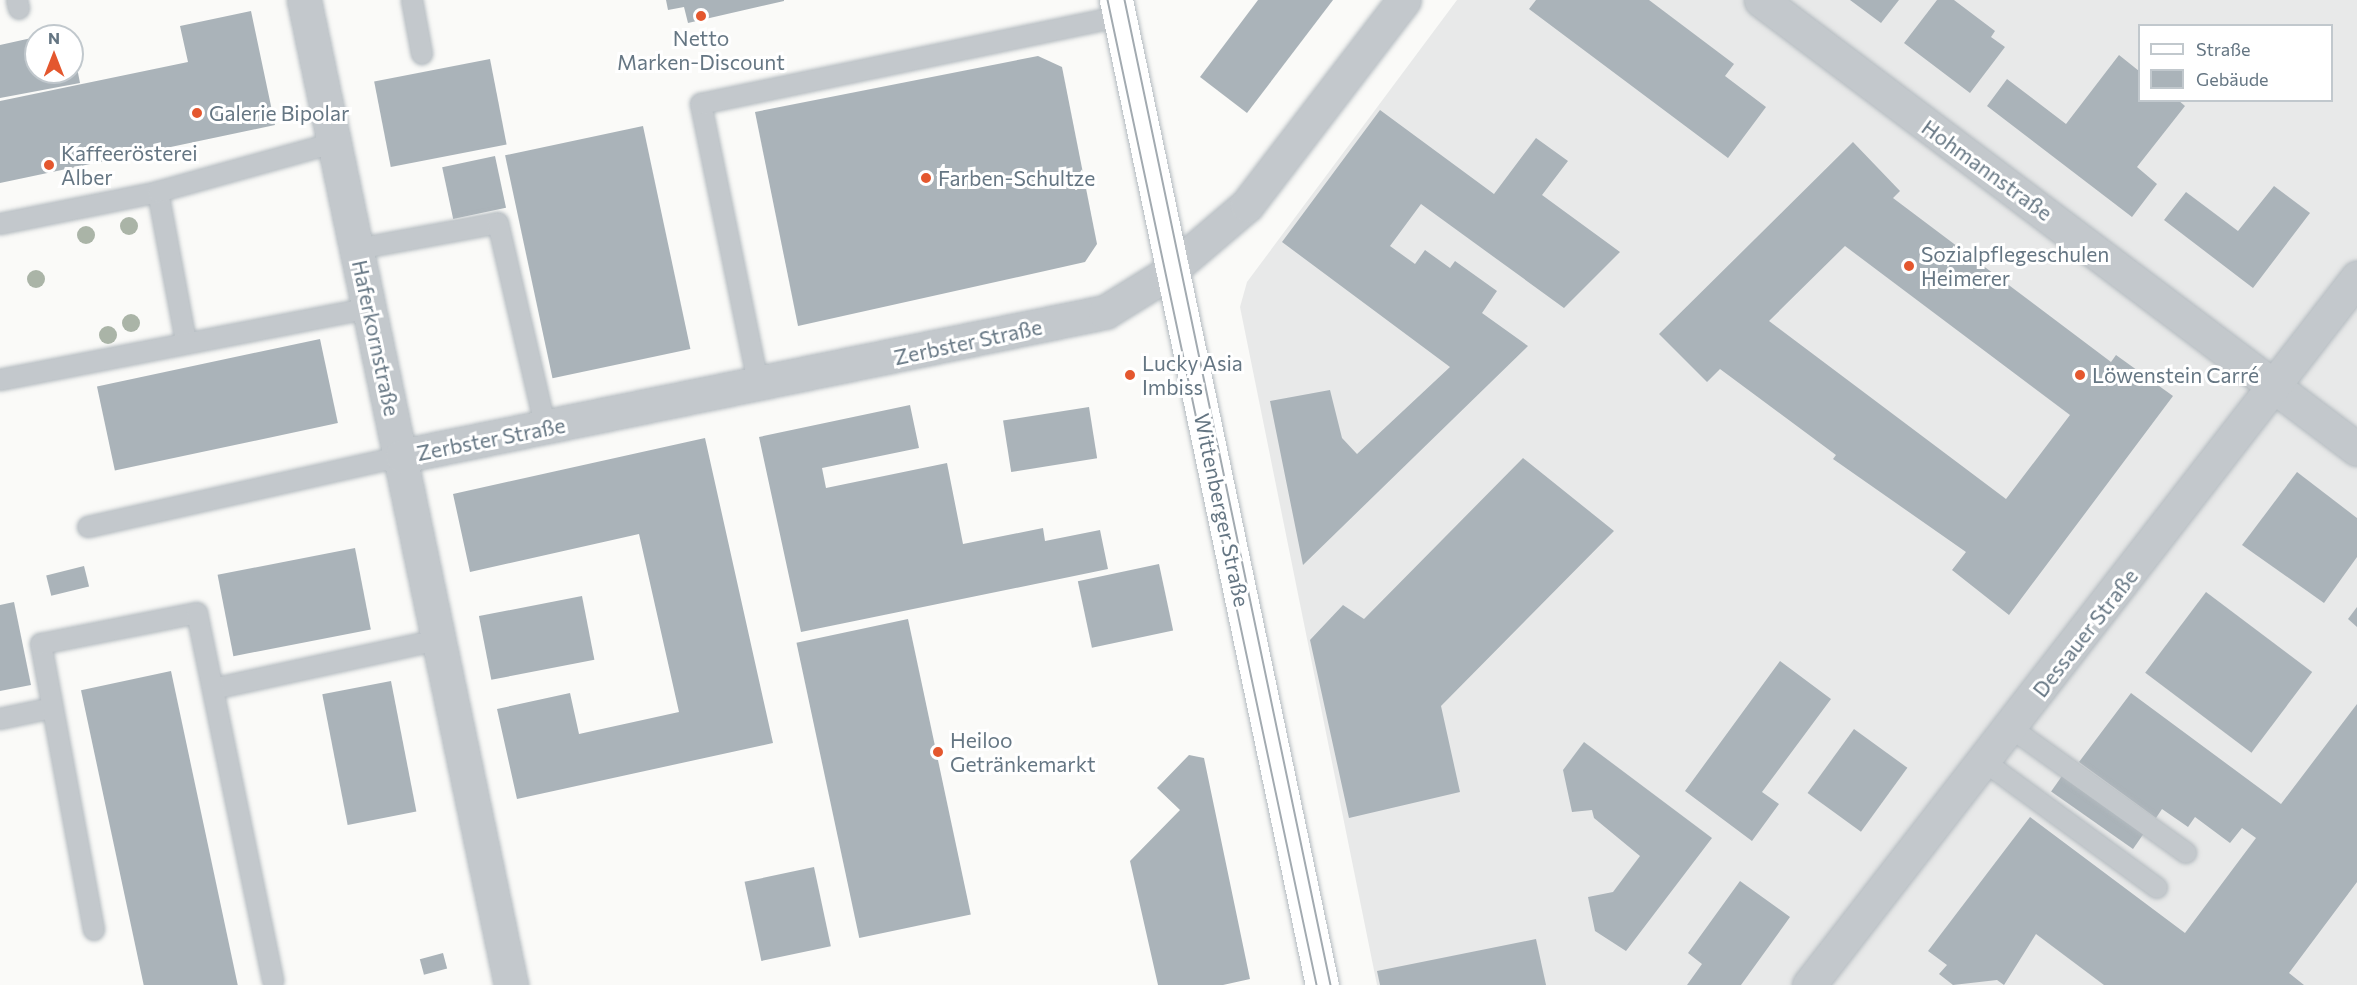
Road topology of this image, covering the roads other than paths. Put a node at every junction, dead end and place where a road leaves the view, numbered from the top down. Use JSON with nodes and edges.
{"nodes":[{"id":1,"x":303,"y":0,"type":"edge"},
{"id":2,"x":412,"y":0,"type":"edge"},
{"id":3,"x":1404,"y":0,"type":"edge"},
{"id":4,"x":1761,"y":0,"type":"edge"},
{"id":5,"x":1118,"y":8,"type":"edge"},
{"id":6,"x":422,"y":54,"type":"dead end"},
{"id":7,"x":334,"y":143,"type":"junction"},
{"id":8,"x":158,"y":192,"type":"junction"},
{"id":9,"x":0,"y":224,"type":"edge"},
{"id":10,"x":357,"y":249,"type":"junction"},
{"id":11,"x":1172,"y":269,"type":"junction"},
{"id":12,"x":2357,"y":278,"type":"edge"},
{"id":13,"x":370,"y":308,"type":"junction"},
{"id":14,"x":186,"y":340,"type":"junction"},
{"id":15,"x":0,"y":380,"type":"edge"},
{"id":16,"x":2273,"y":386,"type":"junction"},
{"id":17,"x":759,"y":387,"type":"junction"},
{"id":18,"x":546,"y":429,"type":"junction"},
{"id":19,"x":2357,"y":449,"type":"edge"},
{"id":20,"x":402,"y":456,"type":"junction"},
{"id":21,"x":88,"y":527,"type":"dead end"},
{"id":22,"x":438,"y":640,"type":"junction"},
{"id":23,"x":213,"y":689,"type":"junction"},
{"id":24,"x":52,"y":708,"type":"junction"},
{"id":25,"x":0,"y":719,"type":"edge"},
{"id":26,"x":2011,"y":728,"type":"junction"},
{"id":27,"x":1985,"y":762,"type":"junction"},
{"id":28,"x":2186,"y":853,"type":"dead end"},
{"id":29,"x":2157,"y":888,"type":"dead end"},
{"id":30,"x":94,"y":930,"type":"dead end"},
{"id":31,"x":273,"y":981,"type":"dead end"},
{"id":32,"x":511,"y":985,"type":"edge"},
{"id":33,"x":1322,"y":985,"type":"edge"},
{"id":34,"x":1809,"y":985,"type":"edge"}],
"edges":[{"from":1,"to":7,"type":"street","name":"Haferkornstraße"},
{"from":2,"to":6,"type":"lane"},
{"from":3,"to":11,"type":"street","name":"Zerbster Straße"},
{"from":4,"to":16,"type":"street","name":"Hohmannstraße"},
{"from":5,"to":11,"type":"main road","name":"Wittenberger Straße"},
{"from":5,"to":17,"type":"lane"},
{"from":7,"to":8,"type":"lane"},
{"from":7,"to":10,"type":"street","name":"Haferkornstraße"},
{"from":8,"to":9,"type":"lane"},
{"from":8,"to":14,"type":"lane"},
{"from":10,"to":13,"type":"street","name":"Haferkornstraße"},
{"from":10,"to":18,"type":"lane"},
{"from":11,"to":17,"type":"street","name":"Zerbster Straße"},
{"from":11,"to":33,"type":"main road","name":"Wittenberger Straße"},
{"from":12,"to":16,"type":"street","name":"Dessauer Straße"},
{"from":13,"to":14,"type":"lane"},
{"from":13,"to":20,"type":"street","name":"Haferkornstraße"},
{"from":14,"to":15,"type":"lane"},
{"from":16,"to":19,"type":"street","name":"Hohmannstraße"},
{"from":16,"to":26,"type":"street","name":"Dessauer Straße"},
{"from":17,"to":18,"type":"street","name":"Zerbster Straße"},
{"from":18,"to":20,"type":"street","name":"Zerbster Straße"},
{"from":20,"to":21,"type":"lane"},
{"from":20,"to":22,"type":"street","name":"Haferkornstraße"},
{"from":22,"to":23,"type":"lane"},
{"from":22,"to":32,"type":"street","name":"Haferkornstraße"},
{"from":23,"to":24,"type":"lane"},
{"from":23,"to":31,"type":"lane"},
{"from":24,"to":25,"type":"lane"},
{"from":24,"to":30,"type":"lane"},
{"from":26,"to":27,"type":"street","name":"Dessauer Straße"},
{"from":26,"to":28,"type":"lane"},
{"from":27,"to":29,"type":"lane"},
{"from":27,"to":34,"type":"street","name":"Dessauer Straße"}]}
